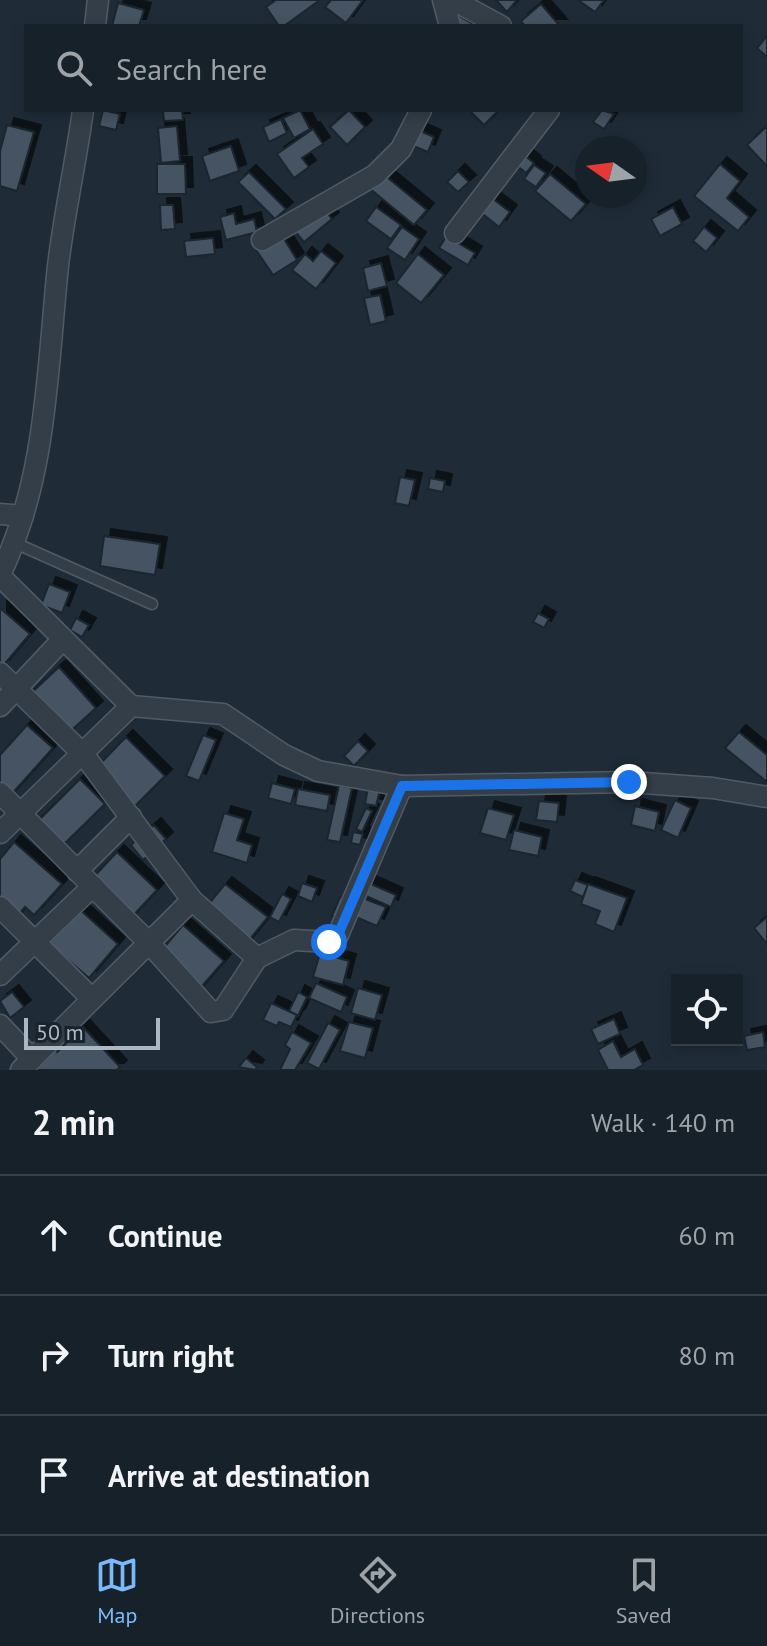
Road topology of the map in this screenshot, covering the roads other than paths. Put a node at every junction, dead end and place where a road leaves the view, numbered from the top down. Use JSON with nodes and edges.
{"nodes":[{"id":1,"x":98,"y":0,"type":"edge"},
{"id":2,"x":443,"y":0,"type":"edge"},
{"id":3,"x":453,"y":0,"type":"edge"},
{"id":4,"x":95,"y":24,"type":"edge"},
{"id":5,"x":449,"y":24,"type":"edge"},
{"id":6,"x":497,"y":24,"type":"edge"},
{"id":7,"x":83,"y":112,"type":"edge"},
{"id":8,"x":420,"y":112,"type":"edge"},
{"id":9,"x":547,"y":112,"type":"edge"},
{"id":10,"x":455,"y":233,"type":"dead end"},
{"id":11,"x":262,"y":240,"type":"dead end"},
{"id":12,"x":0,"y":514,"type":"edge"},
{"id":13,"x":23,"y":516,"type":"junction"},
{"id":14,"x":15,"y":543,"type":"junction"},
{"id":15,"x":0,"y":576,"type":"edge"},
{"id":16,"x":152,"y":604,"type":"dead end"},
{"id":17,"x":63,"y":639,"type":"junction"},
{"id":18,"x":0,"y":673,"type":"edge"},
{"id":19,"x":16,"y":689,"type":"junction"},
{"id":20,"x":0,"y":706,"type":"edge"},
{"id":21,"x":131,"y":706,"type":"junction"},
{"id":22,"x":84,"y":755,"type":"junction"},
{"id":23,"x":402,"y":786,"type":"junction"},
{"id":24,"x":0,"y":793,"type":"edge"},
{"id":25,"x":767,"y":797,"type":"edge"},
{"id":26,"x":20,"y":813,"type":"junction"},
{"id":27,"x":131,"y":817,"type":"junction"},
{"id":28,"x":0,"y":833,"type":"edge"},
{"id":29,"x":77,"y":871,"type":"junction"},
{"id":30,"x":93,"y":886,"type":"junction"},
{"id":31,"x":192,"y":900,"type":"junction"},
{"id":32,"x":0,"y":907,"type":"edge"},
{"id":33,"x":34,"y":942,"type":"junction"},
{"id":34,"x":149,"y":943,"type":"junction"},
{"id":35,"x":257,"y":958,"type":"junction"},
{"id":36,"x":0,"y":975,"type":"edge"},
{"id":37,"x":92,"y":999,"type":"junction"},
{"id":38,"x":0,"y":1025,"type":"edge"},
{"id":39,"x":27,"y":1064,"type":"edge"}],
"edges":[{"from":1,"to":4,"type":"street"},
{"from":2,"to":5,"type":"street"},
{"from":3,"to":6,"type":"street"},
{"from":7,"to":13,"type":"street"},
{"from":8,"to":11,"type":"street"},
{"from":9,"to":10,"type":"street"},
{"from":12,"to":13,"type":"street"},
{"from":13,"to":14,"type":"street"},
{"from":14,"to":15,"type":"street"},
{"from":14,"to":16,"type":"lane"},
{"from":15,"to":17,"type":"street"},
{"from":17,"to":19,"type":"street"},
{"from":17,"to":21,"type":"street"},
{"from":18,"to":19,"type":"street"},
{"from":19,"to":20,"type":"street"},
{"from":19,"to":22,"type":"street"},
{"from":21,"to":22,"type":"street"},
{"from":21,"to":23,"type":"street"},
{"from":22,"to":26,"type":"street"},
{"from":22,"to":27,"type":"street"},
{"from":23,"to":25,"type":"street"},
{"from":23,"to":35,"type":"street"},
{"from":24,"to":26,"type":"street"},
{"from":26,"to":28,"type":"street"},
{"from":26,"to":29,"type":"street"},
{"from":27,"to":29,"type":"street"},
{"from":27,"to":31,"type":"street"},
{"from":29,"to":30,"type":"street"},
{"from":30,"to":33,"type":"street"},
{"from":30,"to":34,"type":"street"},
{"from":31,"to":34,"type":"street"},
{"from":31,"to":35,"type":"street"},
{"from":32,"to":33,"type":"street"},
{"from":33,"to":36,"type":"street"},
{"from":33,"to":37,"type":"street"},
{"from":34,"to":35,"type":"street"},
{"from":34,"to":37,"type":"street"},
{"from":37,"to":39,"type":"street"},
{"from":38,"to":39,"type":"street"}]}
